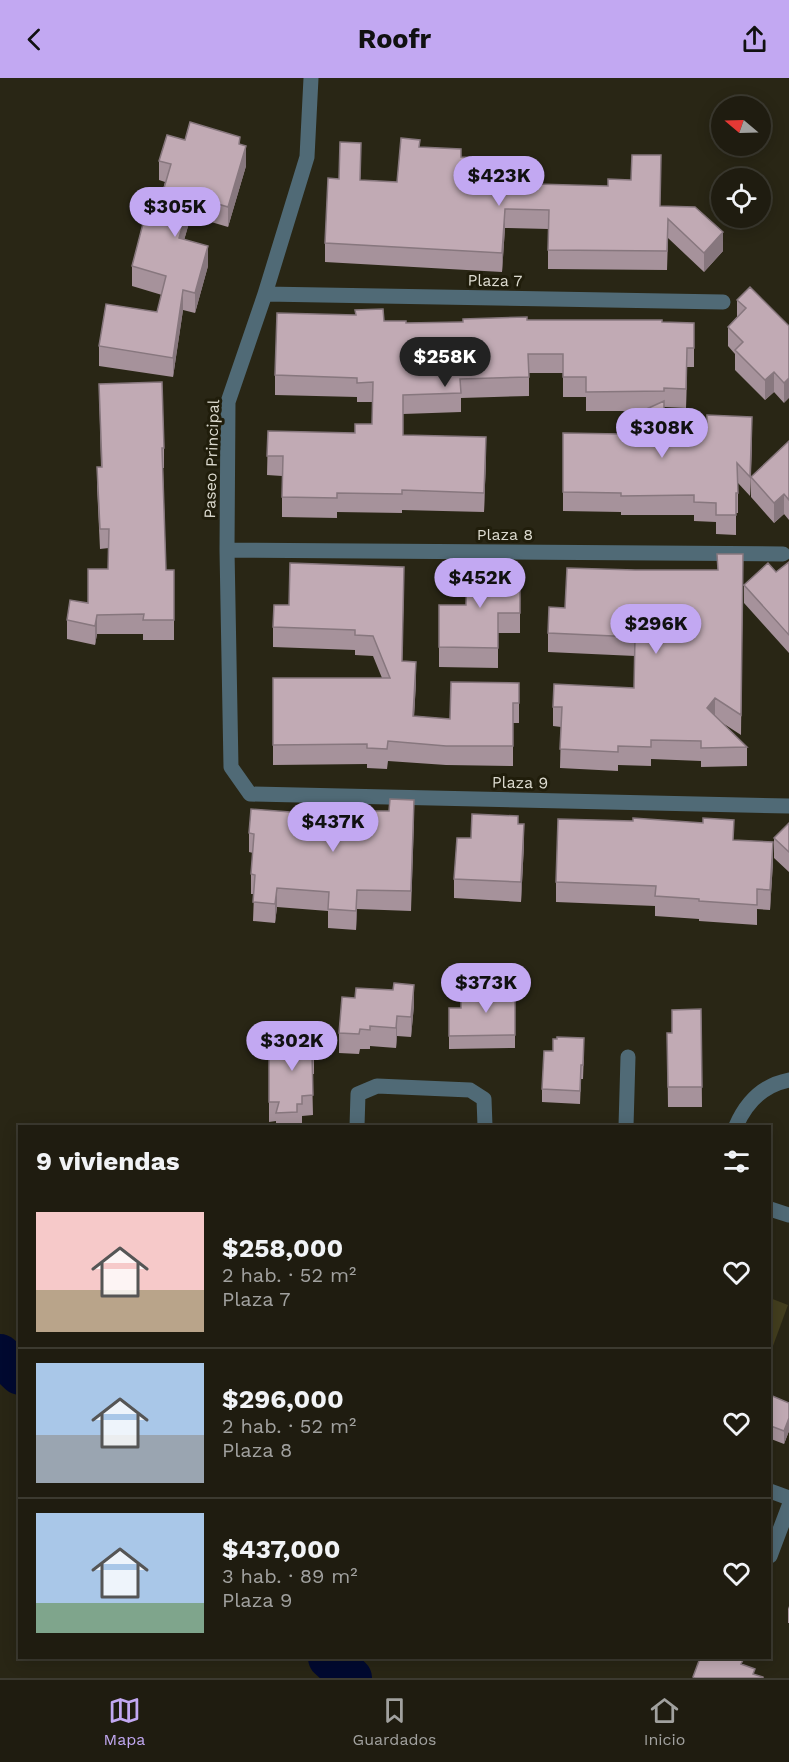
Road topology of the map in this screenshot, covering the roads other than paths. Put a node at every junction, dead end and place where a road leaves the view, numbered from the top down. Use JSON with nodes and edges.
{"nodes":[{"id":1,"x":311,"y":78,"type":"edge"},
{"id":2,"x":265,"y":294,"type":"junction"},
{"id":3,"x":723,"y":302,"type":"dead end"},
{"id":4,"x":227,"y":550,"type":"junction"},
{"id":5,"x":783,"y":554,"type":"dead end"},
{"id":6,"x":250,"y":794,"type":"joint"},
{"id":7,"x":789,"y":806,"type":"edge"},
{"id":8,"x":628,"y":1058,"type":"dead end"},
{"id":9,"x":789,"y":1080,"type":"edge"},
{"id":10,"x":357,"y":1125,"type":"edge"},
{"id":11,"x":485,"y":1125,"type":"edge"},
{"id":12,"x":626,"y":1125,"type":"edge"},
{"id":13,"x":736,"y":1125,"type":"edge"},
{"id":14,"x":771,"y":1209,"type":"edge"},
{"id":15,"x":789,"y":1215,"type":"edge"},
{"id":16,"x":771,"y":1491,"type":"edge"},
{"id":17,"x":789,"y":1498,"type":"edge"},
{"id":18,"x":789,"y":1506,"type":"edge"},
{"id":19,"x":771,"y":1553,"type":"edge"}],
"edges":[{"from":1,"to":2,"type":"street","name":"Paseo Principal"},
{"from":2,"to":3,"type":"street","name":"Plaza 7"},
{"from":2,"to":4,"type":"street","name":"Paseo Principal"},
{"from":4,"to":5,"type":"street","name":"Plaza 8"},
{"from":4,"to":6,"type":"street","name":"Paseo Principal"},
{"from":6,"to":7,"type":"street","name":"Plaza 9"},
{"from":8,"to":12,"type":"street"},
{"from":9,"to":13,"type":"street"},
{"from":10,"to":11,"type":"street"},
{"from":14,"to":15,"type":"street"},
{"from":16,"to":17,"type":"street"},
{"from":18,"to":19,"type":"street"}]}
